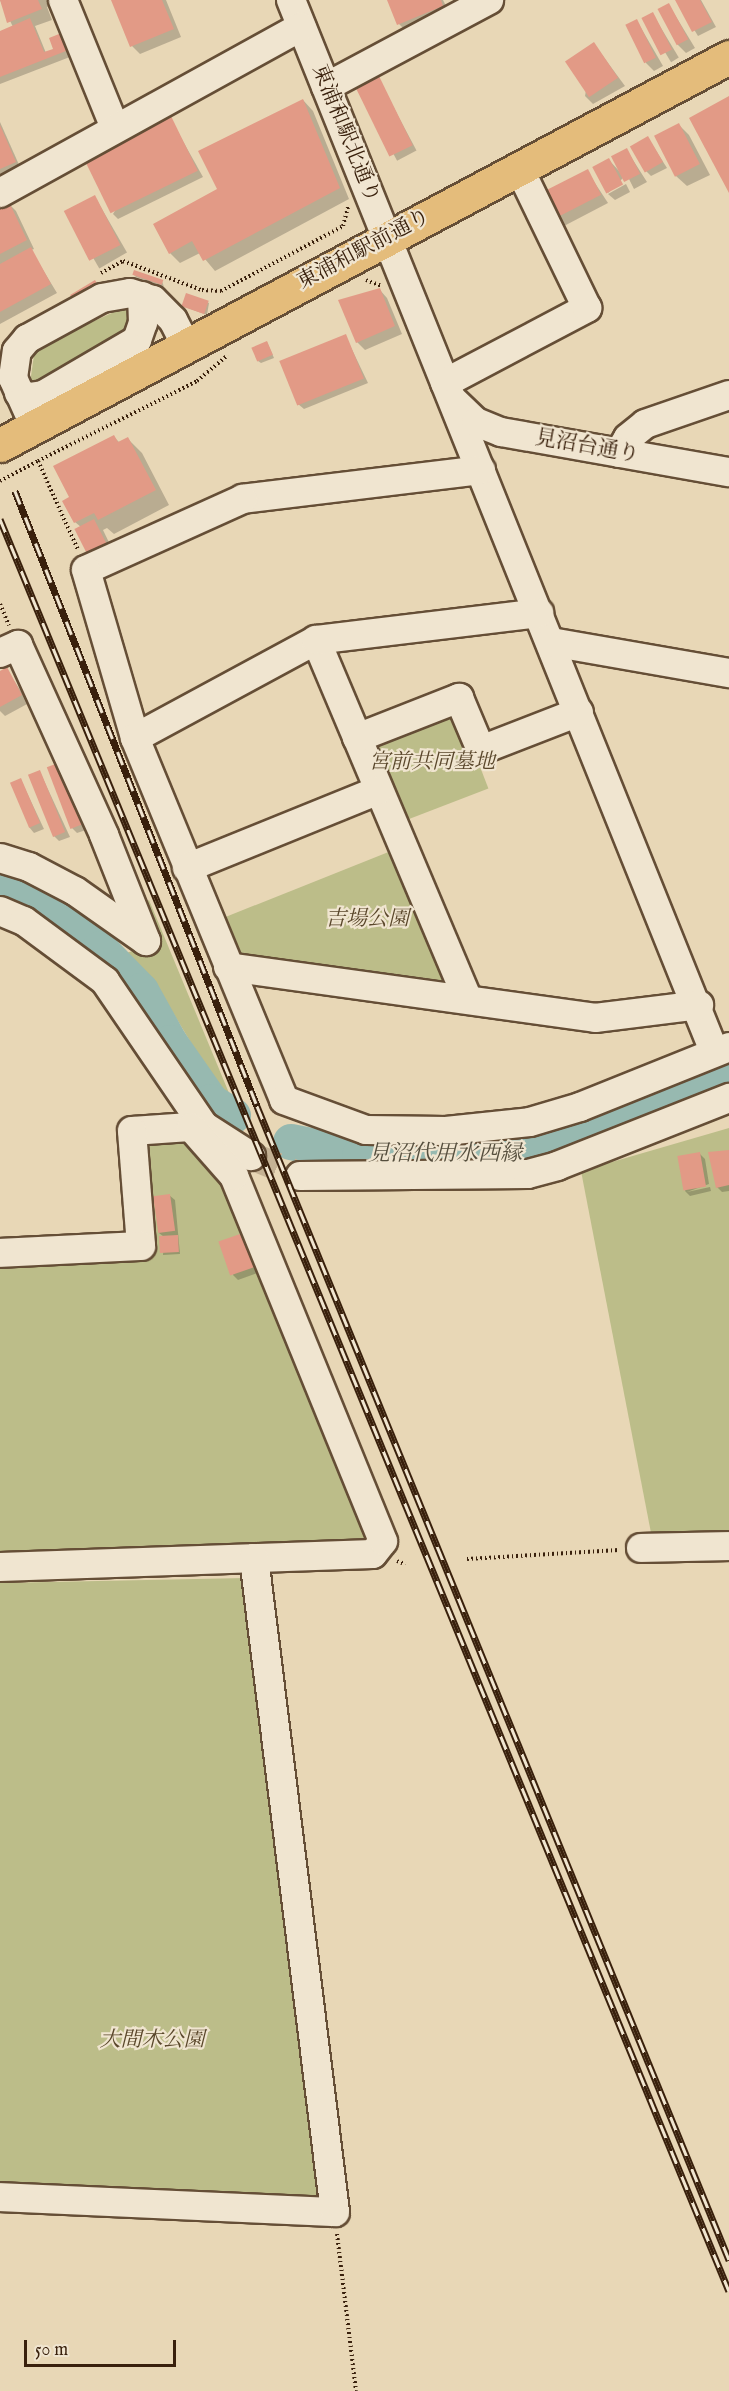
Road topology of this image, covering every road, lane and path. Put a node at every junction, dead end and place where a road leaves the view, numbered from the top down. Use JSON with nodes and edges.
{"nodes":[{"id":1,"x":63,"y":0,"type":"edge"},
{"id":2,"x":291,"y":0,"type":"edge"},
{"id":3,"x":489,"y":0,"type":"edge"},
{"id":4,"x":457,"y":8,"type":"edge"},
{"id":5,"x":301,"y":27,"type":"junction"},
{"id":6,"x":729,"y":57,"type":"edge"},
{"id":7,"x":326,"y":87,"type":"junction"},
{"id":8,"x":115,"y":128,"type":"junction"},
{"id":9,"x":519,"y":168,"type":"junction"},
{"id":10,"x":0,"y":193,"type":"edge"},
{"id":11,"x":351,"y":195,"type":"dead end"},
{"id":12,"x":386,"y":238,"type":"junction"},
{"id":13,"x":92,"y":277,"type":"dead end"},
{"id":14,"x":356,"y":285,"type":"dead end"},
{"id":15,"x":386,"y":287,"type":"dead end"},
{"id":16,"x":142,"y":296,"type":"junction"},
{"id":17,"x":187,"y":347,"type":"junction"},
{"id":18,"x":236,"y":349,"type":"dead end"},
{"id":19,"x":449,"y":392,"type":"junction"},
{"id":20,"x":19,"y":393,"type":"junction"},
{"id":21,"x":729,"y":395,"type":"edge"},
{"id":22,"x":34,"y":427,"type":"junction"},
{"id":23,"x":0,"y":445,"type":"edge"},
{"id":24,"x":619,"y":453,"type":"junction"},
{"id":25,"x":38,"y":461,"type":"junction"},
{"id":26,"x":481,"y":470,"type":"junction"},
{"id":27,"x":729,"y":472,"type":"edge"},
{"id":28,"x":0,"y":481,"type":"edge"},
{"id":29,"x":86,"y":570,"type":"junction"},
{"id":30,"x":539,"y":613,"type":"junction"},
{"id":31,"x":316,"y":640,"type":"junction"},
{"id":32,"x":551,"y":642,"type":"junction"},
{"id":33,"x":0,"y":653,"type":"edge"},
{"id":34,"x":729,"y":673,"type":"edge"},
{"id":35,"x":579,"y":712,"type":"junction"},
{"id":36,"x":135,"y":738,"type":"junction"},
{"id":37,"x":357,"y":738,"type":"junction"},
{"id":38,"x":379,"y":790,"type":"junction"},
{"id":39,"x":0,"y":858,"type":"edge"},
{"id":40,"x":187,"y":868,"type":"junction"},
{"id":41,"x":0,"y":911,"type":"edge"},
{"id":42,"x":228,"y":967,"type":"junction"},
{"id":43,"x":467,"y":998,"type":"junction"},
{"id":44,"x":699,"y":1005,"type":"junction"},
{"id":45,"x":721,"y":1049,"type":"edge"},
{"id":46,"x":729,"y":1098,"type":"edge"},
{"id":47,"x":580,"y":1107,"type":"junction"},
{"id":48,"x":198,"y":1126,"type":"junction"},
{"id":49,"x":595,"y":1150,"type":"junction"},
{"id":50,"x":251,"y":1156,"type":"tunnel mouth"},
{"id":51,"x":300,"y":1176,"type":"tunnel mouth"},
{"id":52,"x":0,"y":1253,"type":"edge"},
{"id":53,"x":729,"y":1546,"type":"edge"},
{"id":54,"x":641,"y":1548,"type":"joint"},
{"id":55,"x":255,"y":1558,"type":"junction"},
{"id":56,"x":467,"y":1559,"type":"dead end"},
{"id":57,"x":0,"y":1567,"type":"edge"},
{"id":58,"x":0,"y":2197,"type":"edge"},
{"id":59,"x":335,"y":2212,"type":"junction"},
{"id":60,"x":356,"y":2391,"type":"edge"}],
"edges":[{"from":1,"to":8,"type":"street"},
{"from":2,"to":5,"type":"street","name":"東浦和駅北通り"},
{"from":3,"to":4,"type":"street"},
{"from":4,"to":7,"type":"street"},
{"from":5,"to":7,"type":"street","name":"東浦和駅北通り"},
{"from":5,"to":8,"type":"street"},
{"from":6,"to":9,"type":"main road","name":"東浦和駅前通り"},
{"from":7,"to":12,"type":"street","name":"東浦和駅北通り"},
{"from":8,"to":10,"type":"street"},
{"from":9,"to":12,"type":"main road","name":"東浦和駅前通り"},
{"from":9,"to":19,"type":"street"},
{"from":11,"to":13,"type":"path"},
{"from":12,"to":17,"type":"main road","name":"東浦和駅前通り"},
{"from":12,"to":19,"type":"street","name":"東浦和駅北通り"},
{"from":14,"to":15,"type":"path"},
{"from":16,"to":17,"type":"street"},
{"from":16,"to":20,"type":"street"},
{"from":16,"to":20,"type":"street"},
{"from":17,"to":22,"type":"main road","name":"東浦和駅前通り"},
{"from":18,"to":25,"type":"path"},
{"from":19,"to":24,"type":"street","name":"見沼台通り"},
{"from":19,"to":26,"type":"street","name":"東浦和駅北通り"},
{"from":20,"to":22,"type":"street"},
{"from":21,"to":24,"type":"street"},
{"from":22,"to":23,"type":"main road","name":"東浦和駅前通り"},
{"from":24,"to":27,"type":"street","name":"見沼台通り"},
{"from":25,"to":28,"type":"path"},
{"from":25,"to":29,"type":"path"},
{"from":26,"to":29,"type":"street"},
{"from":26,"to":30,"type":"street","name":"東浦和駅北通り"},
{"from":29,"to":36,"type":"street"},
{"from":30,"to":31,"type":"street"},
{"from":30,"to":32,"type":"street","name":"東浦和駅北通り"},
{"from":31,"to":36,"type":"street"},
{"from":31,"to":37,"type":"street"},
{"from":32,"to":34,"type":"street"},
{"from":32,"to":35,"type":"street","name":"東浦和駅北通り"},
{"from":33,"to":39,"type":"street"},
{"from":35,"to":37,"type":"street"},
{"from":35,"to":44,"type":"street","name":"東浦和駅北通り"},
{"from":36,"to":40,"type":"street"},
{"from":37,"to":38,"type":"street"},
{"from":38,"to":40,"type":"street"},
{"from":38,"to":43,"type":"street"},
{"from":40,"to":42,"type":"street"},
{"from":41,"to":48,"type":"street"},
{"from":42,"to":43,"type":"street"},
{"from":42,"to":47,"type":"street"},
{"from":43,"to":44,"type":"street"},
{"from":44,"to":45,"type":"street","name":"東浦和駅北通り"},
{"from":45,"to":47,"type":"street"},
{"from":46,"to":49,"type":"street"},
{"from":47,"to":49,"type":"street"},
{"from":48,"to":50,"type":"street"},
{"from":48,"to":52,"type":"street"},
{"from":48,"to":55,"type":"street"},
{"from":49,"to":51,"type":"street"},
{"from":53,"to":54,"type":"street"},
{"from":54,"to":56,"type":"path"},
{"from":55,"to":57,"type":"street"},
{"from":55,"to":59,"type":"street"},
{"from":58,"to":59,"type":"street"},
{"from":59,"to":60,"type":"path"}]}
